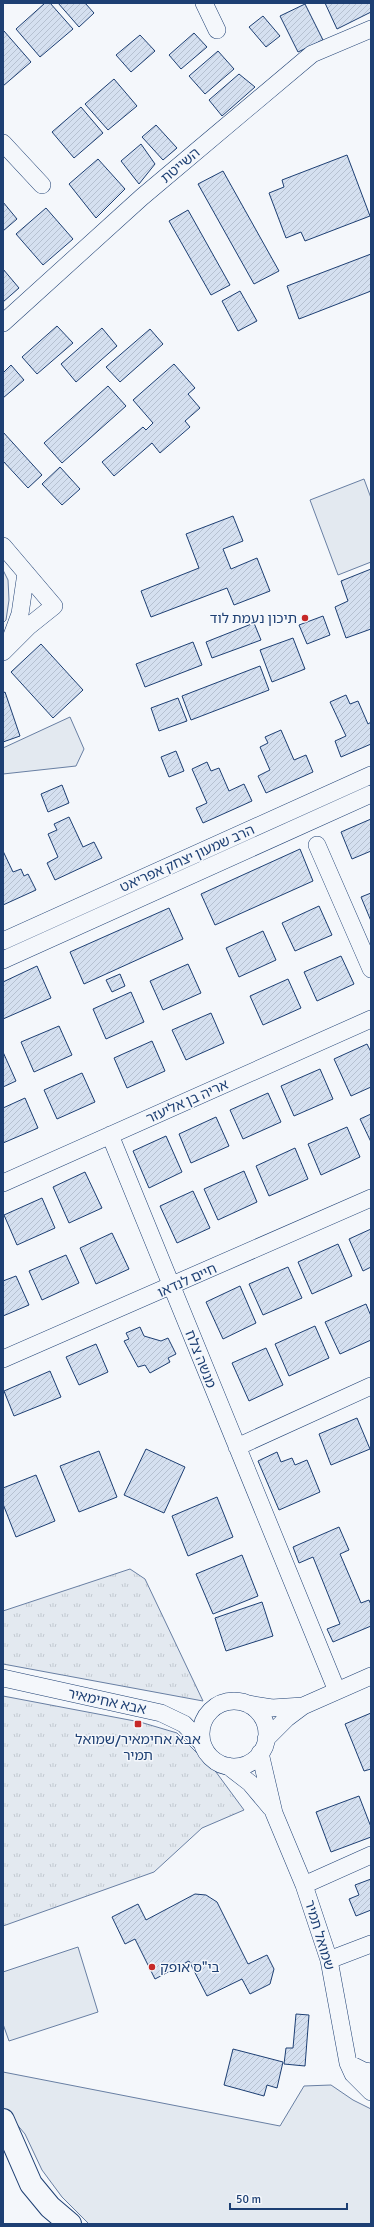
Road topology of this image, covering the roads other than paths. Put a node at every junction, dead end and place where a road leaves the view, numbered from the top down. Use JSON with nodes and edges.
{"nodes":[{"id":1,"x":204,"y":3,"type":"edge"},
{"id":2,"x":371,"y":29,"type":"edge"},
{"id":3,"x":217,"y":30,"type":"dead end"},
{"id":4,"x":3,"y":143,"type":"edge"},
{"id":5,"x":42,"y":185,"type":"dead end"},
{"id":6,"x":3,"y":324,"type":"edge"},
{"id":7,"x":3,"y":546,"type":"edge"},
{"id":8,"x":26,"y":574,"type":"junction"},
{"id":9,"x":3,"y":652,"type":"edge"},
{"id":10,"x":371,"y":774,"type":"edge"},
{"id":11,"x":371,"y":794,"type":"edge"},
{"id":12,"x":317,"y":845,"type":"dead end"},
{"id":13,"x":3,"y":941,"type":"edge"},
{"id":14,"x":3,"y":960,"type":"edge"},
{"id":15,"x":371,"y":969,"type":"edge"},
{"id":16,"x":371,"y":1019,"type":"edge"},
{"id":17,"x":110,"y":1135,"type":"junction"},
{"id":18,"x":3,"y":1183,"type":"edge"},
{"id":19,"x":371,"y":1198,"type":"edge"},
{"id":20,"x":172,"y":1287,"type":"junction"},
{"id":21,"x":3,"y":1359,"type":"edge"},
{"id":22,"x":371,"y":1386,"type":"edge"},
{"id":23,"x":237,"y":1448,"type":"junction"},
{"id":24,"x":371,"y":1676,"type":"edge"},
{"id":25,"x":3,"y":1678,"type":"edge"},
{"id":26,"x":336,"y":1691,"type":"junction"},
{"id":27,"x":248,"y":1704,"type":"junction"},
{"id":28,"x":217,"y":1706,"type":"junction"},
{"id":29,"x":303,"y":1706,"type":"junction"},
{"id":30,"x":161,"y":1713,"type":"junction"},
{"id":31,"x":202,"y":1743,"type":"junction"},
{"id":32,"x":263,"y":1746,"type":"junction"},
{"id":33,"x":228,"y":1766,"type":"junction"},
{"id":34,"x":274,"y":1813,"type":"junction"},
{"id":35,"x":371,"y":1855,"type":"edge"},
{"id":36,"x":304,"y":1885,"type":"junction"},
{"id":37,"x":371,"y":1944,"type":"edge"},
{"id":38,"x":329,"y":1960,"type":"junction"},
{"id":39,"x":348,"y":2063,"type":"junction"},
{"id":40,"x":371,"y":2072,"type":"edge"},
{"id":41,"x":371,"y":2092,"type":"edge"},
{"id":42,"x":3,"y":2120,"type":"edge"},
{"id":43,"x":70,"y":2224,"type":"edge"}],
"edges":[{"from":1,"to":3,"type":"street"},
{"from":2,"to":6,"type":"street","name":"השייטת"},
{"from":4,"to":5,"type":"street"},
{"from":7,"to":8,"type":"street"},
{"from":8,"to":9,"type":"street"},
{"from":8,"to":9,"type":"street"},
{"from":10,"to":13,"type":"street","name":"הרב שמעון יצחק אפריאט"},
{"from":11,"to":14,"type":"street","name":"הרב שמעון יצחק אפריאט"},
{"from":12,"to":15,"type":"street"},
{"from":16,"to":17,"type":"street","name":"אריה בן אליעזר"},
{"from":17,"to":18,"type":"street","name":"אריה בן אליעזר"},
{"from":17,"to":20,"type":"street","name":"מנשה צלח"},
{"from":19,"to":20,"type":"street","name":"חיים לנדאו"},
{"from":20,"to":21,"type":"street","name":"חיים לנדאו"},
{"from":20,"to":23,"type":"street","name":"מנשה צלח"},
{"from":22,"to":23,"type":"street"},
{"from":23,"to":26,"type":"street","name":"מנשה צלח"},
{"from":24,"to":26,"type":"street"},
{"from":25,"to":30,"type":"street","name":"אבא אחימאיר"},
{"from":26,"to":29,"type":"street"},
{"from":27,"to":28,"type":"street"},
{"from":27,"to":29,"type":"street"},
{"from":27,"to":32,"type":"street"},
{"from":28,"to":30,"type":"street"},
{"from":28,"to":31,"type":"street"},
{"from":29,"to":32,"type":"street"},
{"from":30,"to":31,"type":"street","name":"אבא אחימאיר"},
{"from":31,"to":33,"type":"street"},
{"from":32,"to":33,"type":"street"},
{"from":32,"to":34,"type":"street","name":"שמואל תמיר"},
{"from":33,"to":34,"type":"street","name":"שמואל תמיר"},
{"from":34,"to":36,"type":"street","name":"שמואל תמיר"},
{"from":35,"to":36,"type":"street"},
{"from":36,"to":38,"type":"street","name":"שמואל תמיר"},
{"from":37,"to":38,"type":"street"},
{"from":38,"to":39,"type":"street","name":"שמואל תמיר"},
{"from":39,"to":40,"type":"street"},
{"from":39,"to":41,"type":"street"},
{"from":42,"to":43,"type":"highway"}]}
